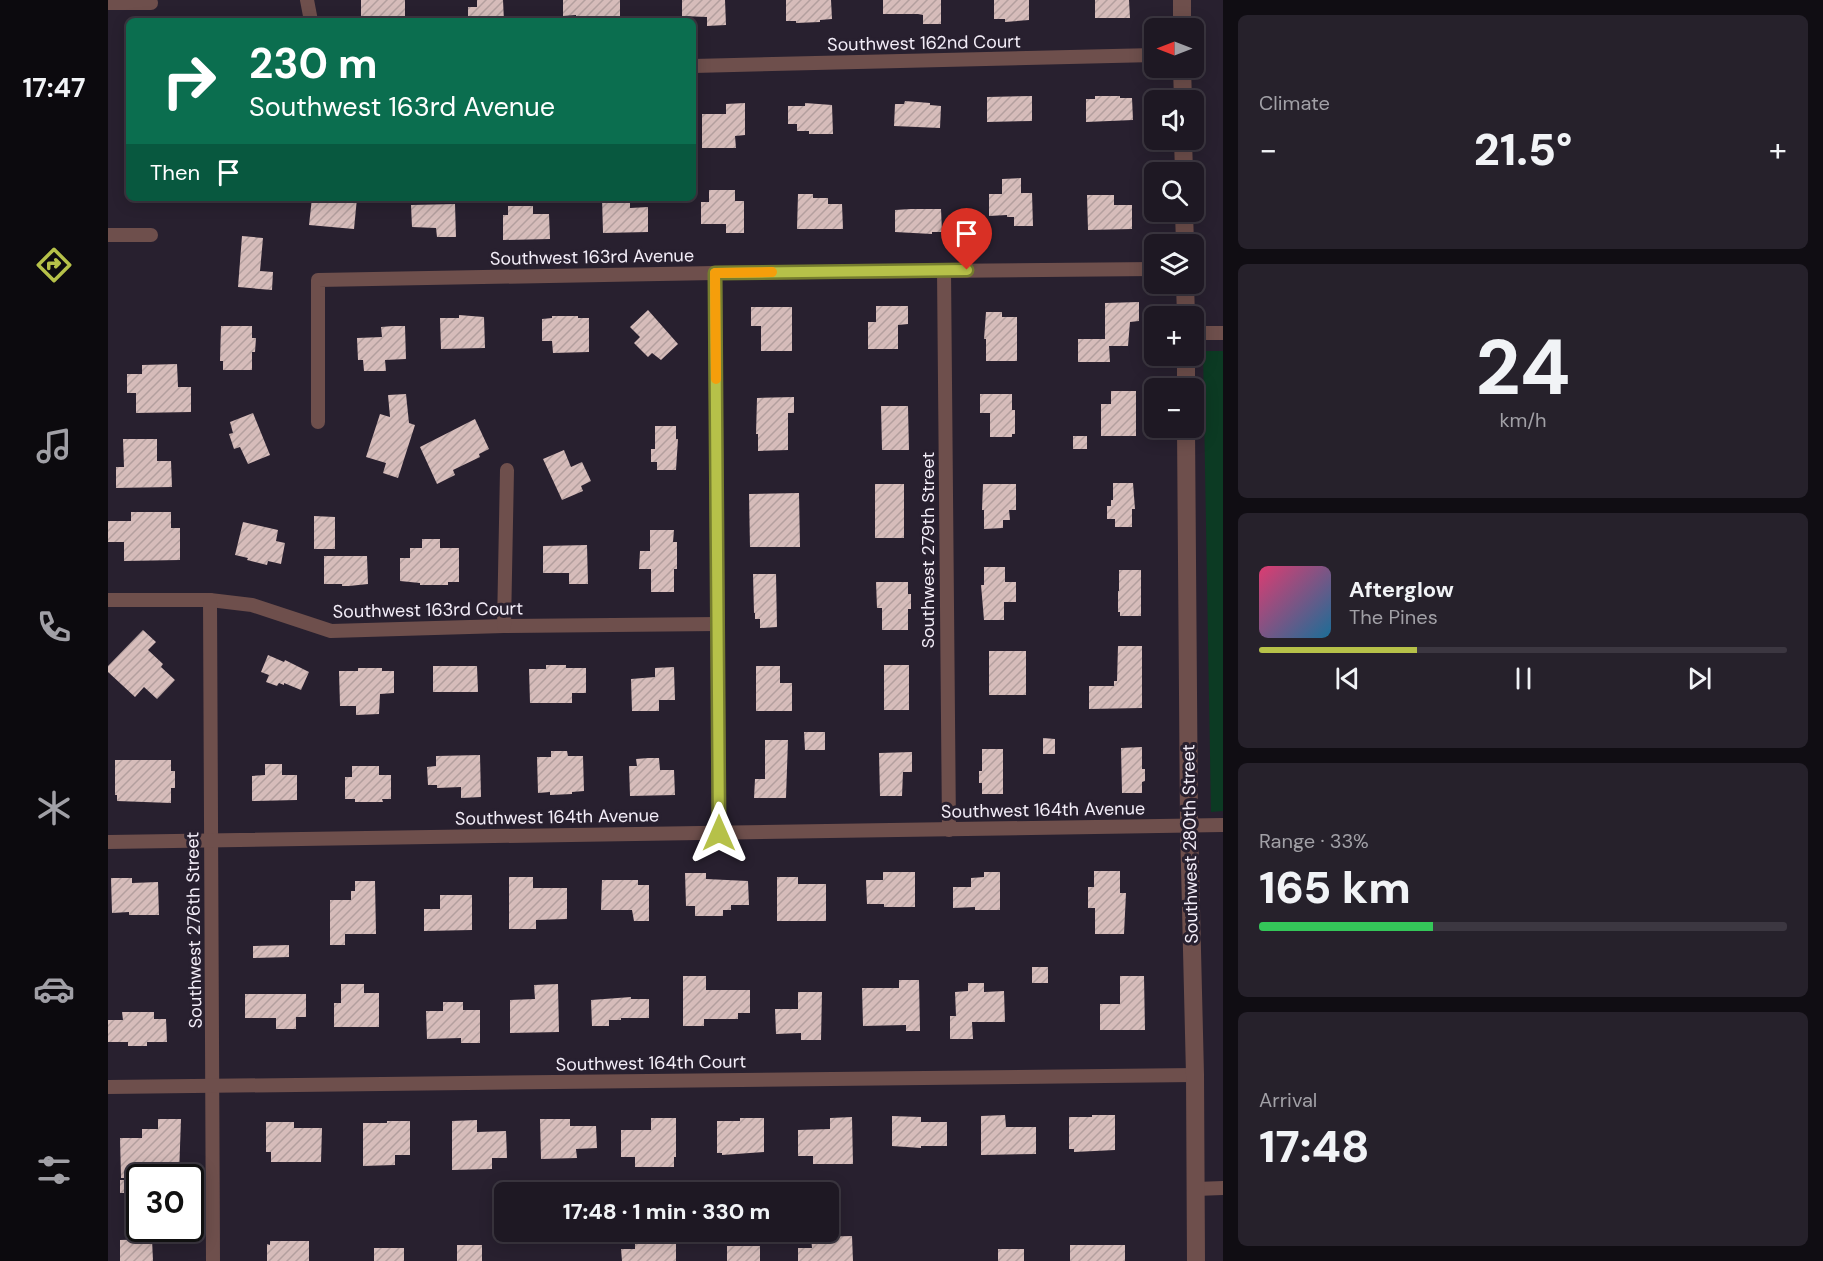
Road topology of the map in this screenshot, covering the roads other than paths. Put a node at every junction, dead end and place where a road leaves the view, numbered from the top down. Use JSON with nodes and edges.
{"nodes":[{"id":1,"x":307,"y":0,"type":"edge"},
{"id":2,"x":1182,"y":0,"type":"edge"},
{"id":3,"x":108,"y":3,"type":"edge"},
{"id":4,"x":151,"y":3,"type":"dead end"},
{"id":5,"x":310,"y":18,"type":"edge"},
{"id":6,"x":1182,"y":18,"type":"edge"},
{"id":7,"x":1144,"y":55,"type":"edge"},
{"id":8,"x":696,"y":66,"type":"edge"},
{"id":9,"x":108,"y":235,"type":"edge"},
{"id":10,"x":151,"y":235,"type":"dead end"},
{"id":11,"x":1144,"y":269,"type":"edge"},
{"id":12,"x":944,"y":270,"type":"junction"},
{"id":13,"x":715,"y":273,"type":"junction"},
{"id":14,"x":1204,"y":333,"type":"edge"},
{"id":15,"x":1223,"y":333,"type":"edge"},
{"id":16,"x":318,"y":422,"type":"dead end"},
{"id":17,"x":1186,"y":438,"type":"edge"},
{"id":18,"x":507,"y":470,"type":"dead end"},
{"id":19,"x":108,"y":600,"type":"edge"},
{"id":20,"x":210,"y":600,"type":"junction"},
{"id":21,"x":718,"y":624,"type":"junction"},
{"id":22,"x":504,"y":626,"type":"junction"},
{"id":23,"x":1189,"y":825,"type":"junction"},
{"id":24,"x":1223,"y":825,"type":"edge"},
{"id":25,"x":949,"y":830,"type":"junction"},
{"id":26,"x":719,"y":833,"type":"junction"},
{"id":27,"x":211,"y":840,"type":"junction"},
{"id":28,"x":108,"y":842,"type":"edge"},
{"id":29,"x":1195,"y":1075,"type":"junction"},
{"id":30,"x":213,"y":1086,"type":"junction"},
{"id":31,"x":108,"y":1087,"type":"edge"},
{"id":32,"x":1223,"y":1188,"type":"edge"},
{"id":33,"x":1196,"y":1189,"type":"junction"},
{"id":34,"x":213,"y":1261,"type":"edge"},
{"id":35,"x":1196,"y":1261,"type":"edge"}],
"edges":[{"from":1,"to":5,"type":"street"},
{"from":2,"to":6,"type":"street"},
{"from":3,"to":4,"type":"street"},
{"from":7,"to":8,"type":"street","name":"Southwest 162nd Court"},
{"from":9,"to":10,"type":"street"},
{"from":11,"to":12,"type":"street","name":"Southwest 163rd Avenue"},
{"from":12,"to":13,"type":"street","name":"Southwest 163rd Avenue"},
{"from":12,"to":25,"type":"street","name":"Southwest 279th Street"},
{"from":13,"to":16,"type":"street","name":"Southwest 163rd Avenue"},
{"from":13,"to":21,"type":"street"},
{"from":14,"to":15,"type":"street"},
{"from":17,"to":23,"type":"street","name":"Southwest 280th Street"},
{"from":18,"to":22,"type":"street"},
{"from":19,"to":20,"type":"street","name":"Southwest 163rd Court"},
{"from":20,"to":22,"type":"street","name":"Southwest 163rd Court"},
{"from":20,"to":27,"type":"street","name":"Southwest 276th Street"},
{"from":21,"to":22,"type":"street","name":"Southwest 163rd Court"},
{"from":21,"to":26,"type":"street"},
{"from":23,"to":24,"type":"street","name":"Southwest 164th Avenue"},
{"from":23,"to":25,"type":"street","name":"Southwest 164th Avenue"},
{"from":23,"to":29,"type":"street","name":"Southwest 280th Street"},
{"from":25,"to":26,"type":"street","name":"Southwest 164th Avenue"},
{"from":26,"to":27,"type":"street","name":"Southwest 164th Avenue"},
{"from":27,"to":28,"type":"street","name":"Southwest 164th Avenue"},
{"from":27,"to":30,"type":"street","name":"Southwest 276th Street"},
{"from":29,"to":30,"type":"street","name":"Southwest 164th Court"},
{"from":29,"to":33,"type":"street","name":"Southwest 280th Street"},
{"from":30,"to":31,"type":"street","name":"Southwest 164th Court"},
{"from":30,"to":34,"type":"street","name":"Southwest 276th Street"},
{"from":32,"to":33,"type":"street"},
{"from":33,"to":35,"type":"street","name":"Southwest 280th Street"}]}
